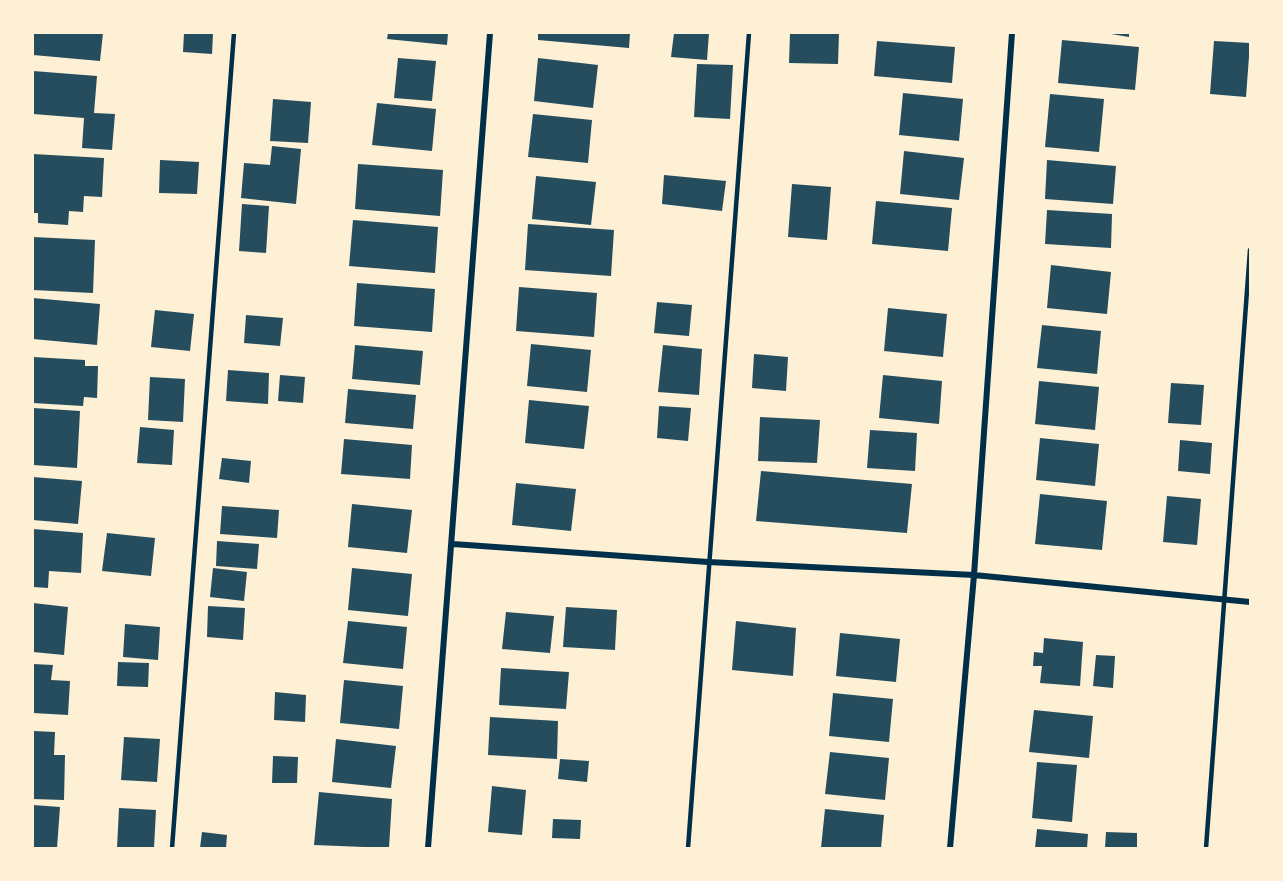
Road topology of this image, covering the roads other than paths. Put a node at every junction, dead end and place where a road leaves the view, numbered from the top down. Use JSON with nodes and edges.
{"nodes":[{"id":1,"x":234,"y":33,"type":"edge"},
{"id":2,"x":490,"y":33,"type":"edge"},
{"id":3,"x":749,"y":33,"type":"edge"},
{"id":4,"x":1012,"y":33,"type":"edge"},
{"id":5,"x":1250,"y":249,"type":"edge"},
{"id":6,"x":453,"y":544,"type":"junction"},
{"id":7,"x":708,"y":562,"type":"junction"},
{"id":8,"x":974,"y":575,"type":"junction"},
{"id":9,"x":1223,"y":600,"type":"junction"},
{"id":10,"x":1250,"y":602,"type":"edge"},
{"id":11,"x":172,"y":848,"type":"edge"},
{"id":12,"x":428,"y":848,"type":"edge"},
{"id":13,"x":688,"y":848,"type":"edge"},
{"id":14,"x":950,"y":848,"type":"edge"},
{"id":15,"x":1206,"y":848,"type":"edge"}],
"edges":[{"from":1,"to":11,"type":"lane"},
{"from":2,"to":6,"type":"street"},
{"from":3,"to":7,"type":"lane"},
{"from":4,"to":8,"type":"street"},
{"from":5,"to":9,"type":"lane"},
{"from":6,"to":7,"type":"street"},
{"from":6,"to":12,"type":"street"},
{"from":7,"to":8,"type":"street"},
{"from":7,"to":13,"type":"lane"},
{"from":8,"to":9,"type":"street"},
{"from":8,"to":14,"type":"street"},
{"from":9,"to":10,"type":"street"},
{"from":9,"to":15,"type":"lane"}]}
